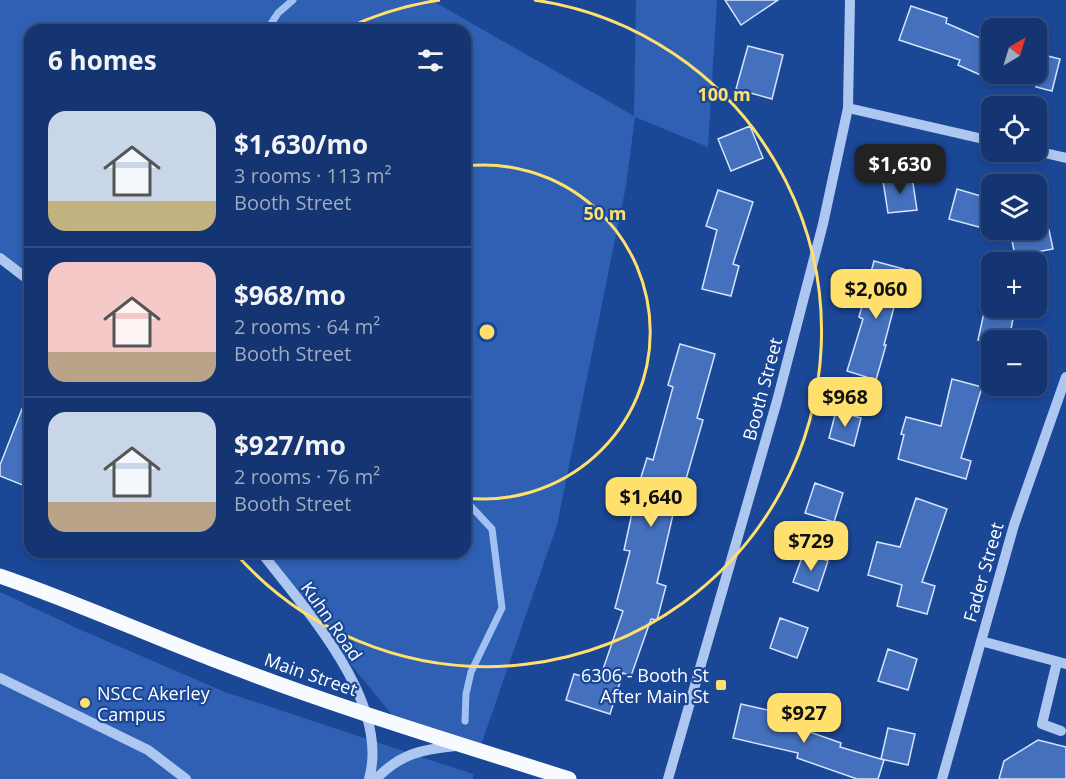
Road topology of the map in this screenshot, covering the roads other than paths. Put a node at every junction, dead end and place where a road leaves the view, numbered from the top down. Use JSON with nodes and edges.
{"nodes":[{"id":1,"x":850,"y":0,"type":"edge"},
{"id":2,"x":848,"y":108,"type":"junction"},
{"id":3,"x":981,"y":138,"type":"edge"},
{"id":4,"x":1047,"y":154,"type":"edge"},
{"id":5,"x":1066,"y":158,"type":"edge"},
{"id":6,"x":0,"y":258,"type":"edge"},
{"id":7,"x":24,"y":276,"type":"edge"},
{"id":8,"x":1066,"y":377,"type":"edge"},
{"id":9,"x":266,"y":558,"type":"edge"},
{"id":10,"x":0,"y":564,"type":"edge"},
{"id":11,"x":0,"y":576,"type":"edge"},
{"id":12,"x":45,"y":591,"type":"junction"},
{"id":13,"x":981,"y":641,"type":"junction"},
{"id":14,"x":1062,"y":663,"type":"edge"},
{"id":15,"x":0,"y":678,"type":"edge"},
{"id":16,"x":368,"y":714,"type":"junction"},
{"id":17,"x":1061,"y":731,"type":"dead end"},
{"id":18,"x":464,"y":745,"type":"junction"},
{"id":19,"x":186,"y":779,"type":"edge"},
{"id":20,"x":369,"y":779,"type":"edge"},
{"id":21,"x":376,"y":779,"type":"edge"},
{"id":22,"x":569,"y":779,"type":"edge"},
{"id":23,"x":668,"y":779,"type":"edge"},
{"id":24,"x":942,"y":779,"type":"edge"}],
"edges":[{"from":1,"to":2,"type":"street","name":"Booth Street"},
{"from":2,"to":3,"type":"street"},
{"from":2,"to":23,"type":"street","name":"Booth Street"},
{"from":4,"to":5,"type":"street"},
{"from":6,"to":7,"type":"street"},
{"from":8,"to":13,"type":"street","name":"Fader Street"},
{"from":9,"to":16,"type":"street","name":"Kuhn Road"},
{"from":10,"to":12,"type":"main road","name":"Main Street"},
{"from":11,"to":12,"type":"main road","name":"Main Street"},
{"from":12,"to":16,"type":"main road","name":"Main Street"},
{"from":13,"to":14,"type":"street"},
{"from":13,"to":24,"type":"street","name":"Fader Street"},
{"from":14,"to":17,"type":"street"},
{"from":15,"to":19,"type":"street"},
{"from":16,"to":18,"type":"main road","name":"Main Street"},
{"from":16,"to":20,"type":"street","name":"Kuhn Road"},
{"from":18,"to":21,"type":"street"},
{"from":18,"to":22,"type":"main road","name":"Main Street"}]}
